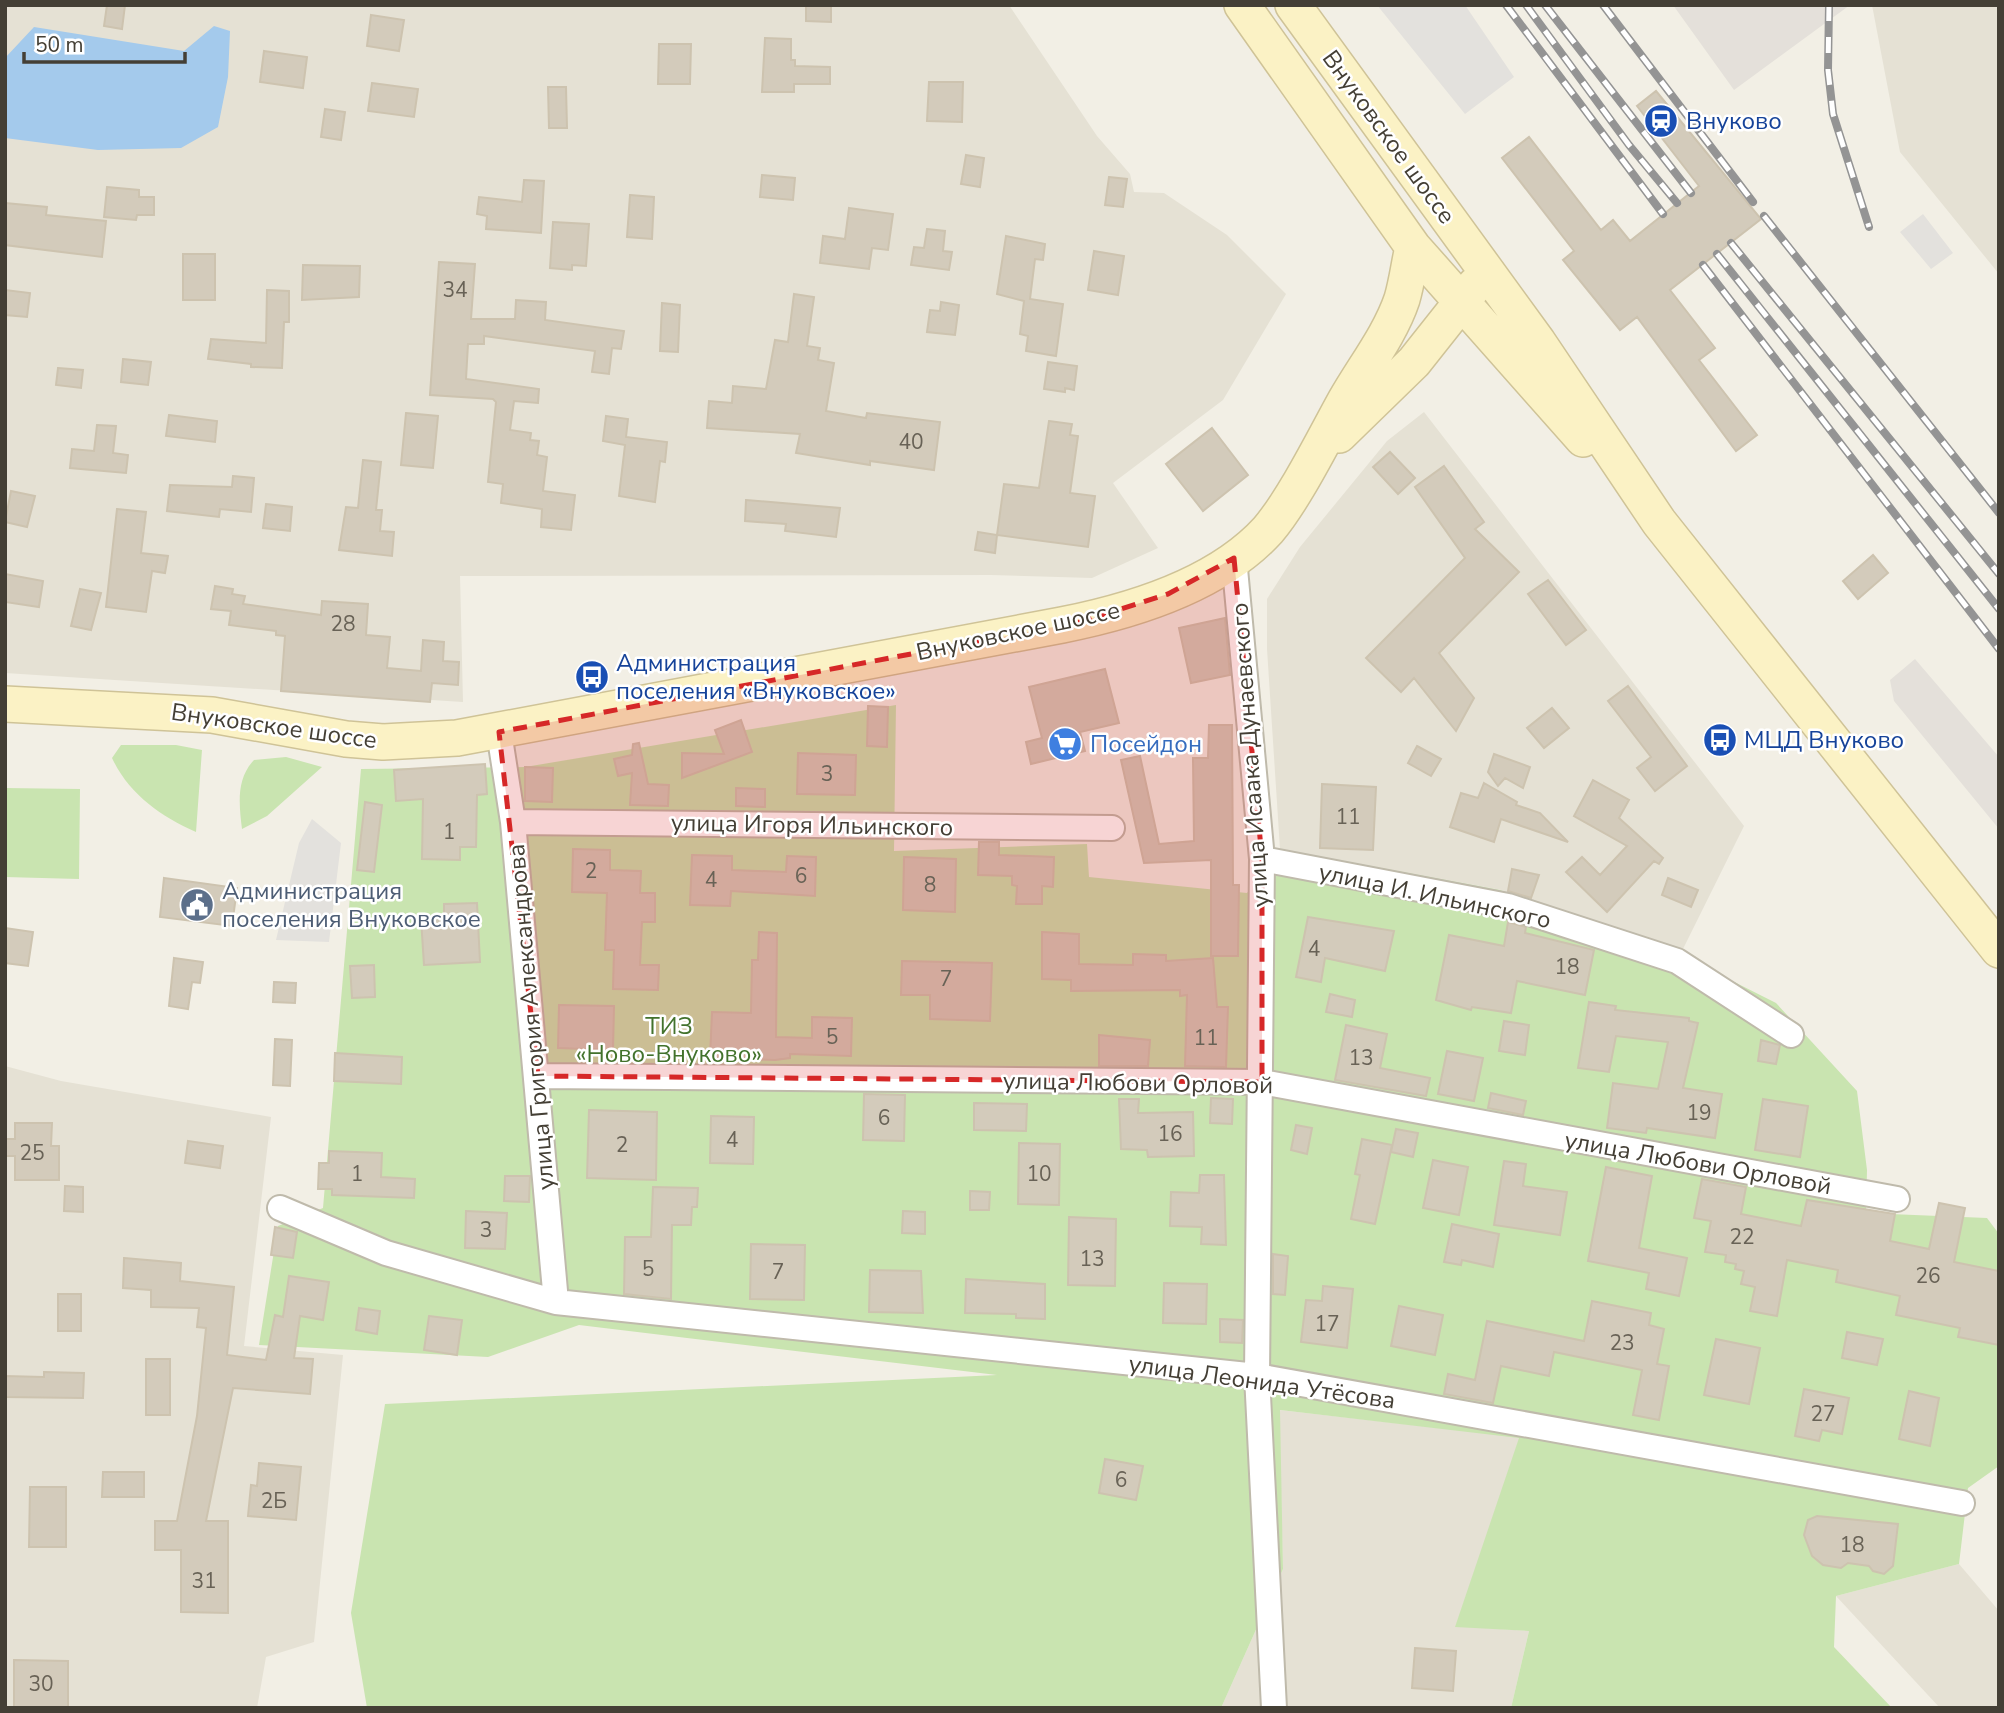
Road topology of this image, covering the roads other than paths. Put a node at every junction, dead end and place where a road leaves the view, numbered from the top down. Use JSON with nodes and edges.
{"nodes":[{"id":1,"x":1242,"y":5,"type":"edge"},
{"id":2,"x":1293,"y":5,"type":"edge"},
{"id":3,"x":1413,"y":247,"type":"junction"},
{"id":4,"x":1485,"y":269,"type":"junction"},
{"id":5,"x":1453,"y":291,"type":"junction"},
{"id":6,"x":1402,"y":300,"type":"junction"},
{"id":7,"x":1311,"y":462,"type":"junction"},
{"id":8,"x":1659,"y":522,"type":"junction"},
{"id":9,"x":1234,"y":558,"type":"junction"},
{"id":10,"x":5,"y":704,"type":"edge"},
{"id":11,"x":499,"y":733,"type":"junction"},
{"id":12,"x":513,"y":821,"type":"junction"},
{"id":13,"x":1112,"y":828,"type":"dead end"},
{"id":14,"x":1262,"y":859,"type":"junction"},
{"id":15,"x":1999,"y":950,"type":"edge"},
{"id":16,"x":1791,"y":1035,"type":"dead end"},
{"id":17,"x":538,"y":1076,"type":"junction"},
{"id":18,"x":1262,"y":1082,"type":"junction"},
{"id":19,"x":1897,"y":1199,"type":"dead end"},
{"id":20,"x":280,"y":1208,"type":"dead end"},
{"id":21,"x":556,"y":1302,"type":"junction"},
{"id":22,"x":1257,"y":1376,"type":"junction"},
{"id":23,"x":1962,"y":1503,"type":"dead end"},
{"id":24,"x":1274,"y":1708,"type":"edge"}],
"edges":[{"from":1,"to":3,"type":"main road","name":"Внуковское шоссе"},
{"from":2,"to":4,"type":"main road","name":"Внуковское шоссе"},
{"from":3,"to":5,"type":"main road","name":"Внуковское шоссе"},
{"from":3,"to":6,"type":"main road","name":"Внуковское шоссе"},
{"from":4,"to":5,"type":"main road","name":"Внуковское шоссе"},
{"from":4,"to":8,"type":"main road"},
{"from":5,"to":6,"type":"main road"},
{"from":5,"to":7,"type":"main road","name":"Внуковское шоссе"},
{"from":5,"to":8,"type":"main road"},
{"from":6,"to":7,"type":"main road","name":"Внуковское шоссе"},
{"from":7,"to":9,"type":"main road","name":"Внуковское шоссе"},
{"from":8,"to":15,"type":"main road"},
{"from":9,"to":11,"type":"main road","name":"Внуковское шоссе"},
{"from":9,"to":14,"type":"street","name":"улица Исаака Дунаевского"},
{"from":10,"to":11,"type":"main road","name":"Внуковское шоссе"},
{"from":11,"to":12,"type":"street","name":"улица Григория Александрова"},
{"from":12,"to":13,"type":"street","name":"улица Игоря Ильинского"},
{"from":12,"to":17,"type":"street","name":"улица Григория Александрова"},
{"from":14,"to":16,"type":"street","name":"улица И. Ильинского"},
{"from":14,"to":18,"type":"street","name":"улица Исаака Дунаевского"},
{"from":17,"to":18,"type":"street","name":"улица Любови Орловой"},
{"from":17,"to":21,"type":"street","name":"улица Григория Александрова"},
{"from":18,"to":19,"type":"street","name":"улица Любови Орловой"},
{"from":18,"to":22,"type":"street","name":"улица Исаака Дунаевского"},
{"from":20,"to":21,"type":"street","name":"улица Леонида Утёсова"},
{"from":21,"to":22,"type":"street","name":"улица Леонида Утёсова"},
{"from":22,"to":23,"type":"street","name":"улица Леонида Утёсова"},
{"from":22,"to":24,"type":"street","name":"улица Исаака Дунаевского"}]}
